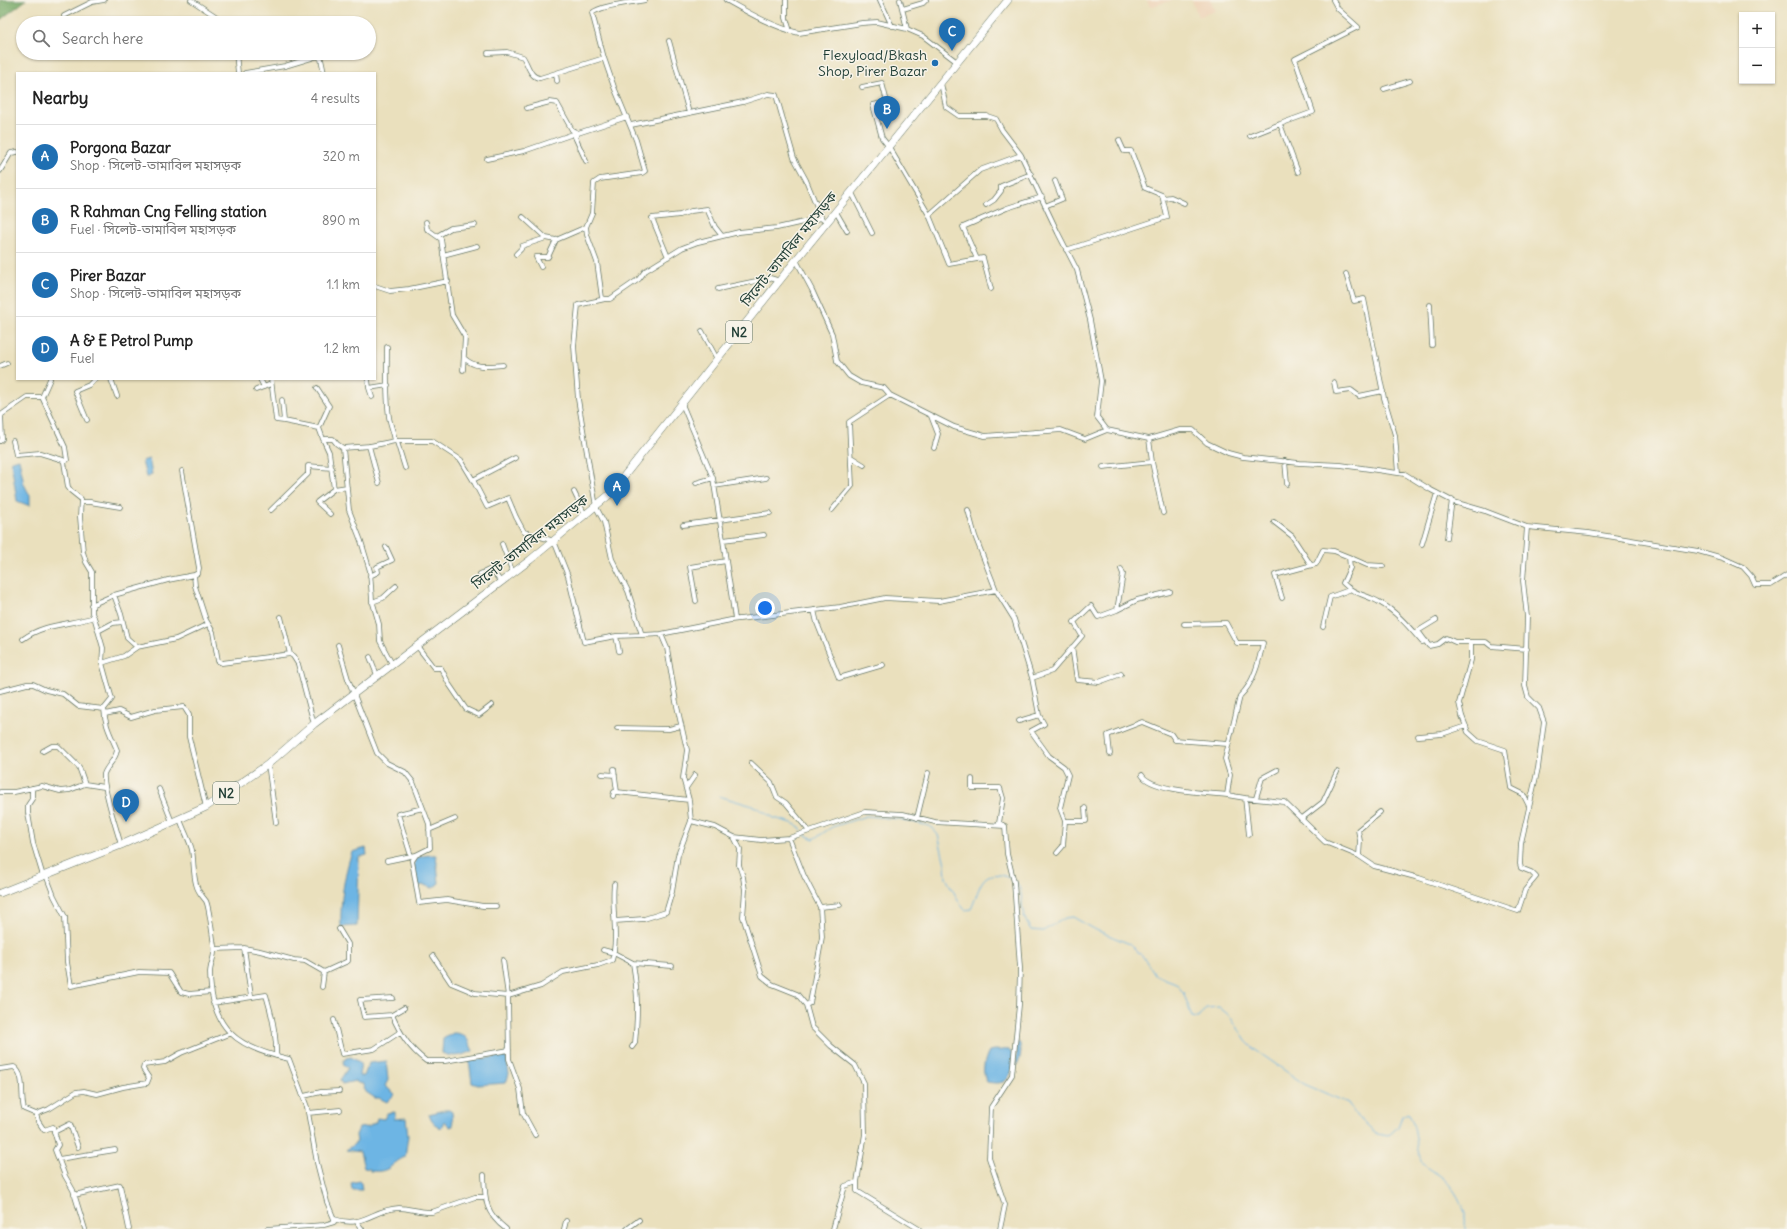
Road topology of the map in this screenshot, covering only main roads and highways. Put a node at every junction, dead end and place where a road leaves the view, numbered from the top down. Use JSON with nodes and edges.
{"nodes":[{"id":1,"x":1008,"y":0,"type":"edge"},
{"id":2,"x":0,"y":894,"type":"edge"}],
"edges":[{"from":1,"to":2,"type":"highway","name":"সিলেট-তামাবিল মহাসড়ক","number":"N2"}]}
